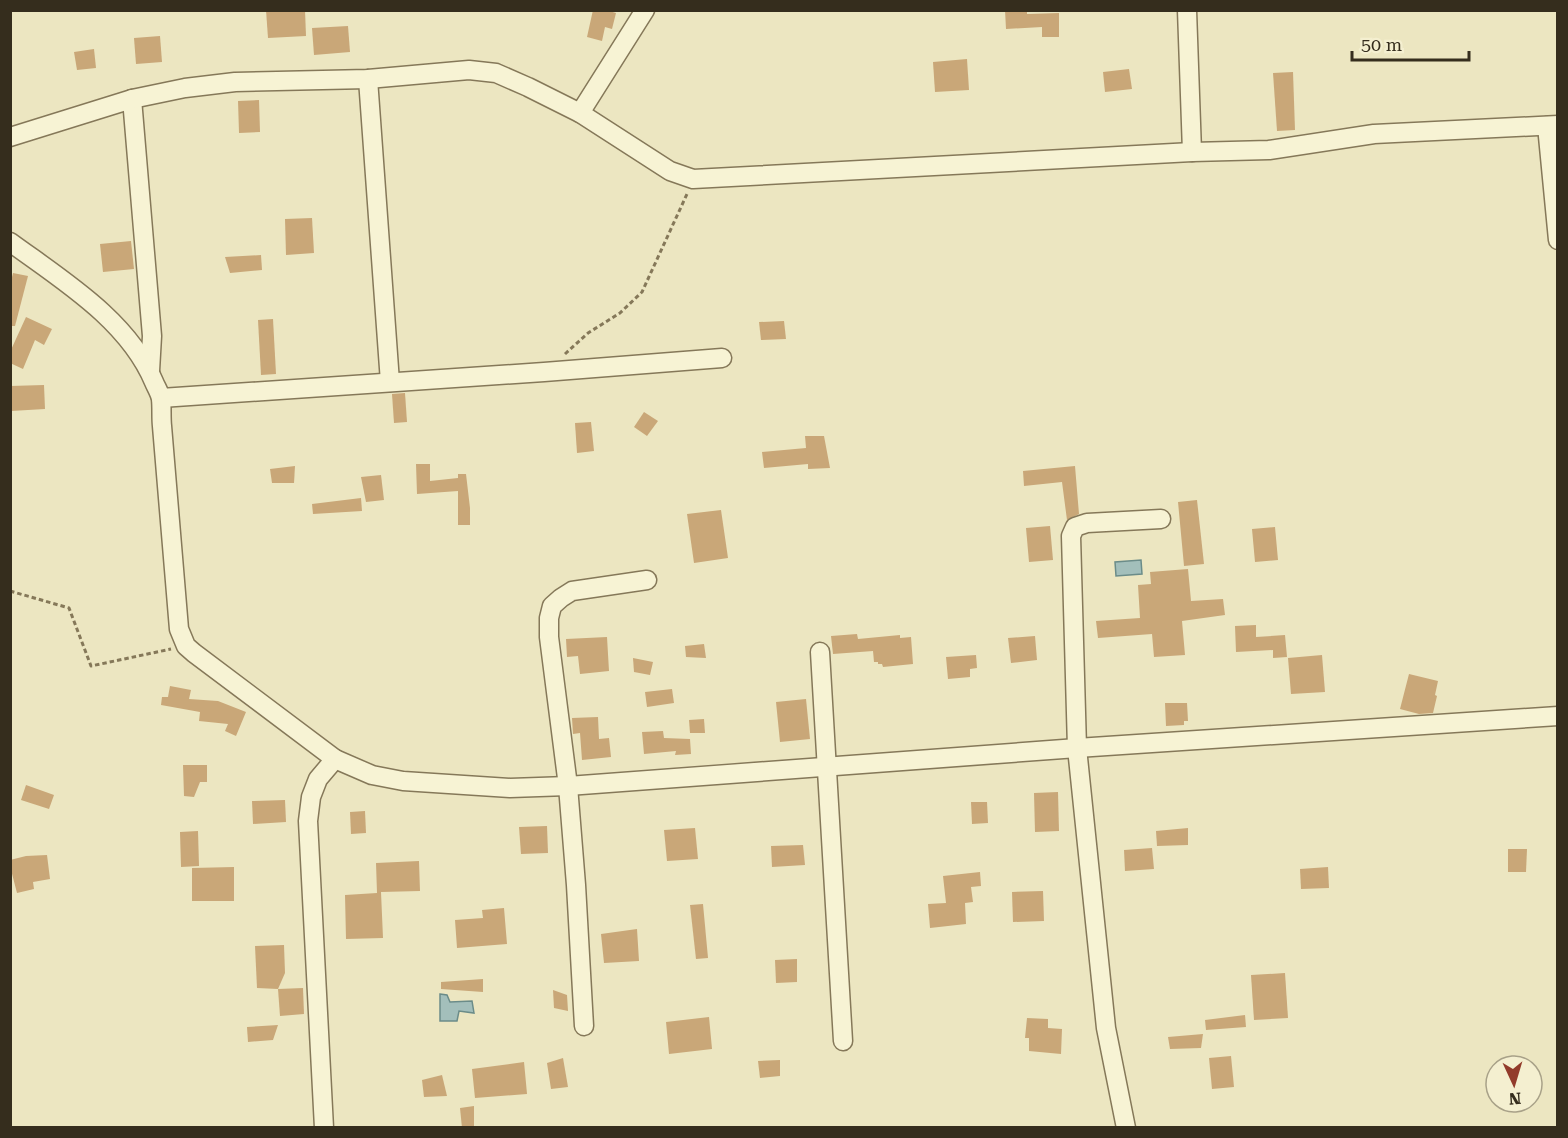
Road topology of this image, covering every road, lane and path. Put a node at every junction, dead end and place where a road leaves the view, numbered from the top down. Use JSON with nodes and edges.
{"nodes":[{"id":1,"x":645,"y":10,"type":"edge"},
{"id":2,"x":1187,"y":10,"type":"edge"},
{"id":3,"x":368,"y":79,"type":"junction"},
{"id":4,"x":132,"y":99,"type":"junction"},
{"id":5,"x":580,"y":113,"type":"junction"},
{"id":6,"x":1552,"y":126,"type":"edge"},
{"id":7,"x":10,"y":137,"type":"edge"},
{"id":8,"x":1192,"y":152,"type":"junction"},
{"id":9,"x":693,"y":179,"type":"junction"},
{"id":10,"x":1557,"y":240,"type":"edge"},
{"id":11,"x":10,"y":242,"type":"edge"},
{"id":12,"x":722,"y":358,"type":"dead end"},
{"id":13,"x":150,"y":371,"type":"junction"},
{"id":14,"x":544,"y":372,"type":"junction"},
{"id":15,"x":390,"y":382,"type":"junction"},
{"id":16,"x":161,"y":398,"type":"junction"},
{"id":17,"x":1161,"y":519,"type":"dead end"},
{"id":18,"x":647,"y":580,"type":"dead end"},
{"id":19,"x":10,"y":591,"type":"edge"},
{"id":20,"x":186,"y":646,"type":"junction"},
{"id":21,"x":820,"y":652,"type":"dead end"},
{"id":22,"x":1557,"y":716,"type":"edge"},
{"id":23,"x":1077,"y":748,"type":"junction"},
{"id":24,"x":335,"y":759,"type":"junction"},
{"id":25,"x":826,"y":766,"type":"junction"},
{"id":26,"x":568,"y":786,"type":"junction"},
{"id":27,"x":584,"y":1026,"type":"dead end"},
{"id":28,"x":843,"y":1041,"type":"dead end"},
{"id":29,"x":324,"y":1128,"type":"edge"},
{"id":30,"x":1126,"y":1128,"type":"edge"}],
"edges":[{"from":1,"to":5,"type":"street"},
{"from":2,"to":8,"type":"street"},
{"from":3,"to":4,"type":"street"},
{"from":3,"to":5,"type":"street"},
{"from":3,"to":15,"type":"street"},
{"from":4,"to":7,"type":"street"},
{"from":4,"to":13,"type":"street"},
{"from":5,"to":9,"type":"street"},
{"from":6,"to":8,"type":"street"},
{"from":6,"to":10,"type":"street"},
{"from":8,"to":9,"type":"street"},
{"from":9,"to":14,"type":"path"},
{"from":11,"to":13,"type":"street"},
{"from":12,"to":14,"type":"street"},
{"from":13,"to":16,"type":"street"},
{"from":14,"to":15,"type":"street"},
{"from":15,"to":16,"type":"street"},
{"from":16,"to":20,"type":"street"},
{"from":17,"to":23,"type":"street"},
{"from":18,"to":26,"type":"street"},
{"from":19,"to":20,"type":"path"},
{"from":20,"to":24,"type":"street"},
{"from":21,"to":25,"type":"street"},
{"from":22,"to":23,"type":"street"},
{"from":23,"to":25,"type":"street"},
{"from":23,"to":30,"type":"street"},
{"from":24,"to":26,"type":"street"},
{"from":24,"to":29,"type":"street"},
{"from":25,"to":26,"type":"street"},
{"from":25,"to":28,"type":"street"},
{"from":26,"to":27,"type":"street"}]}
